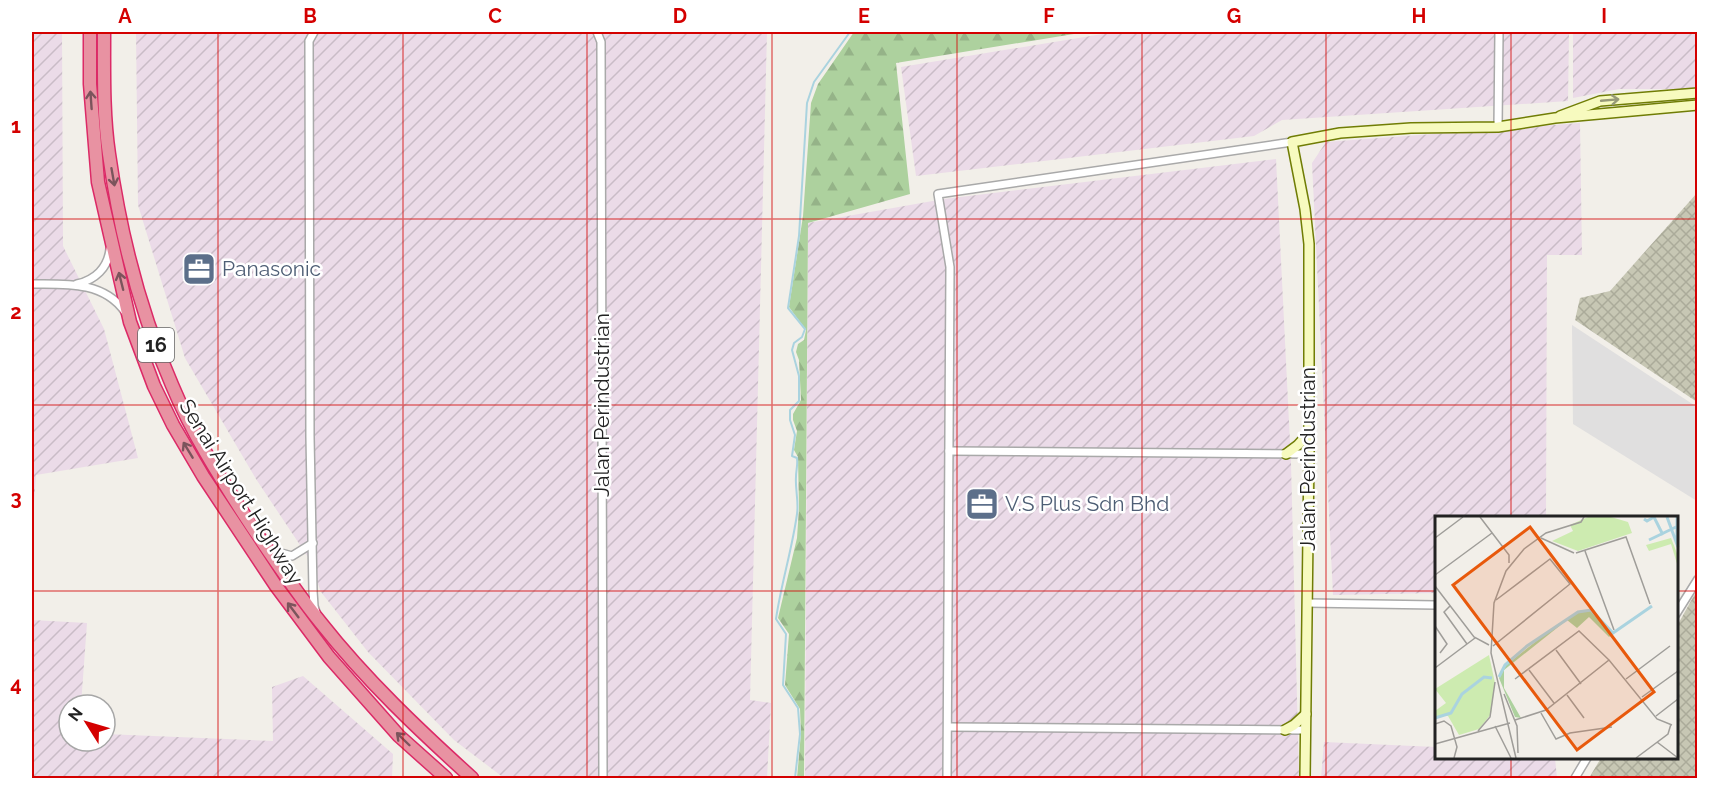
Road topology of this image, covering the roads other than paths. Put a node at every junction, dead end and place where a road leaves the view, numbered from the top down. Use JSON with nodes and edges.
{"nodes":[{"id":1,"x":90,"y":32,"type":"edge"},
{"id":2,"x":104,"y":32,"type":"edge"},
{"id":3,"x":314,"y":32,"type":"edge"},
{"id":4,"x":597,"y":32,"type":"edge"},
{"id":5,"x":1499,"y":32,"type":"edge"},
{"id":6,"x":1698,"y":93,"type":"edge"},
{"id":7,"x":1698,"y":105,"type":"edge"},
{"id":8,"x":1556,"y":118,"type":"junction"},
{"id":9,"x":1498,"y":127,"type":"junction"},
{"id":10,"x":1292,"y":142,"type":"junction"},
{"id":11,"x":111,"y":241,"type":"junction"},
{"id":12,"x":32,"y":284,"type":"edge"},
{"id":13,"x":74,"y":284,"type":"junction"},
{"id":14,"x":130,"y":322,"type":"junction"},
{"id":15,"x":1308,"y":434,"type":"junction"},
{"id":16,"x":949,"y":451,"type":"junction"},
{"id":17,"x":1286,"y":454,"type":"junction"},
{"id":18,"x":1309,"y":454,"type":"junction"},
{"id":19,"x":313,"y":543,"type":"junction"},
{"id":20,"x":266,"y":548,"type":"junction"},
{"id":21,"x":1698,"y":579,"type":"edge"},
{"id":22,"x":1306,"y":603,"type":"junction"},
{"id":23,"x":1435,"y":605,"type":"edge"},
{"id":24,"x":1678,"y":612,"type":"edge"},
{"id":25,"x":321,"y":623,"type":"junction"},
{"id":26,"x":1306,"y":714,"type":"junction"},
{"id":27,"x":948,"y":727,"type":"junction"},
{"id":28,"x":1285,"y":730,"type":"junction"},
{"id":29,"x":1305,"y":730,"type":"junction"},
{"id":30,"x":1586,"y":759,"type":"edge"},
{"id":31,"x":446,"y":778,"type":"edge"},
{"id":32,"x":472,"y":778,"type":"edge"},
{"id":33,"x":603,"y":778,"type":"edge"},
{"id":34,"x":947,"y":778,"type":"edge"},
{"id":35,"x":1305,"y":778,"type":"edge"},
{"id":36,"x":1575,"y":778,"type":"edge"}],
"edges":[{"from":11,"to":1,"type":"highway","name":"Senai Airport Highway","number":"16","one_way":true},
{"from":2,"to":20,"type":"highway","name":"Senai Airport Highway","number":"16","one_way":true},
{"from":3,"to":19,"type":"street"},
{"from":4,"to":33,"type":"street","name":"Jalan Perindustrian"},
{"from":5,"to":9,"type":"street"},
{"from":8,"to":6,"type":"main road","one_way":true},
{"from":7,"to":8,"type":"main road"},
{"from":8,"to":9,"type":"main road"},
{"from":9,"to":10,"type":"main road"},
{"from":10,"to":15,"type":"main road","name":"Jalan Perindustrian"},
{"from":10,"to":16,"type":"street"},
{"from":11,"to":13,"type":"street"},
{"from":14,"to":11,"type":"highway","name":"Senai Airport Highway","number":"16","one_way":true},
{"from":12,"to":13,"type":"street"},
{"from":13,"to":14,"type":"street"},
{"from":31,"to":14,"type":"highway","name":"Senai Airport Highway","number":"16","one_way":true},
{"from":15,"to":17,"type":"main road"},
{"from":15,"to":18,"type":"main road","name":"Jalan Perindustrian"},
{"from":16,"to":17,"type":"street"},
{"from":16,"to":27,"type":"street"},
{"from":17,"to":18,"type":"street"},
{"from":18,"to":22,"type":"main road","name":"Jalan Perindustrian"},
{"from":19,"to":20,"type":"street"},
{"from":19,"to":25,"type":"street"},
{"from":20,"to":25,"type":"highway","name":"Senai Airport Highway","number":"16"},
{"from":21,"to":24,"type":"street"},
{"from":22,"to":23,"type":"street"},
{"from":22,"to":26,"type":"main road","name":"Jalan Perindustrian"},
{"from":25,"to":32,"type":"highway","name":"Senai Airport Highway","number":"16"},
{"from":26,"to":28,"type":"main road"},
{"from":26,"to":29,"type":"main road","name":"Jalan Perindustrian"},
{"from":27,"to":28,"type":"street"},
{"from":27,"to":34,"type":"street"},
{"from":28,"to":29,"type":"street"},
{"from":29,"to":35,"type":"main road","name":"Jalan Perindustrian"},
{"from":30,"to":36,"type":"street"}]}
